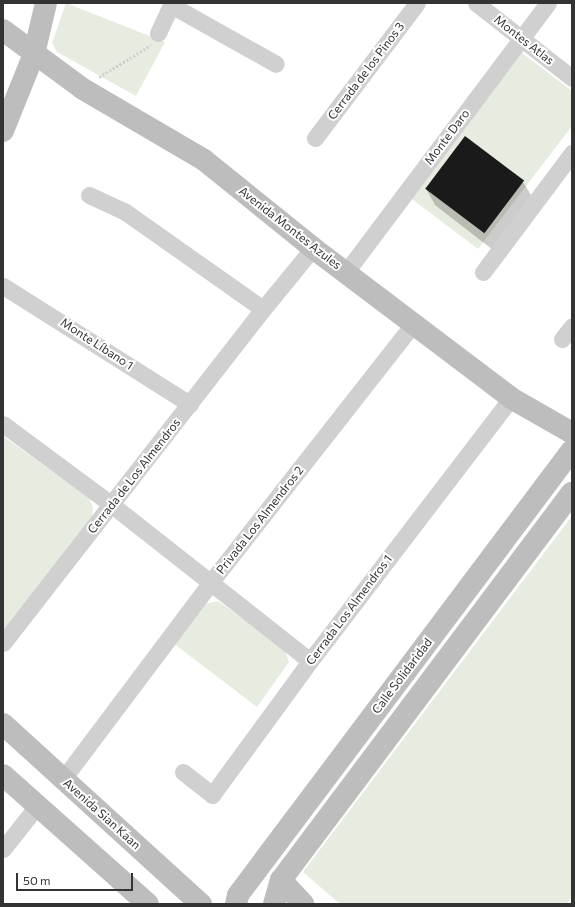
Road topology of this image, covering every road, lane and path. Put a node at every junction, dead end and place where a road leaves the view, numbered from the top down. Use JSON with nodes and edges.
{"nodes":[{"id":1,"x":46,"y":3,"type":"edge"},
{"id":2,"x":417,"y":3,"type":"edge"},
{"id":3,"x":476,"y":3,"type":"edge"},
{"id":4,"x":548,"y":3,"type":"edge"},
{"id":5,"x":171,"y":4,"type":"edge"},
{"id":6,"x":3,"y":30,"type":"edge"},
{"id":7,"x":158,"y":33,"type":"joint"},
{"id":8,"x":522,"y":37,"type":"junction"},
{"id":9,"x":34,"y":54,"type":"junction"},
{"id":10,"x":276,"y":64,"type":"dead end"},
{"id":11,"x":572,"y":78,"type":"edge"},
{"id":12,"x":84,"y":89,"type":"junction"},
{"id":13,"x":3,"y":131,"type":"edge"},
{"id":14,"x":315,"y":138,"type":"dead end"},
{"id":15,"x":572,"y":153,"type":"edge"},
{"id":16,"x":89,"y":195,"type":"dead end"},
{"id":17,"x":314,"y":248,"type":"junction"},
{"id":18,"x":346,"y":272,"type":"junction"},
{"id":19,"x":483,"y":272,"type":"dead end"},
{"id":20,"x":3,"y":286,"type":"edge"},
{"id":21,"x":263,"y":308,"type":"junction"},
{"id":22,"x":414,"y":323,"type":"junction"},
{"id":23,"x":511,"y":398,"type":"junction"},
{"id":24,"x":190,"y":404,"type":"junction"},
{"id":25,"x":3,"y":424,"type":"edge"},
{"id":26,"x":572,"y":434,"type":"edge"},
{"id":27,"x":572,"y":450,"type":"edge"},
{"id":28,"x":572,"y":493,"type":"edge"},
{"id":29,"x":112,"y":504,"type":"junction"},
{"id":30,"x":210,"y":582,"type":"junction"},
{"id":31,"x":3,"y":643,"type":"edge"},
{"id":32,"x":310,"y":660,"type":"junction"},
{"id":33,"x":3,"y":724,"type":"edge"},
{"id":34,"x":183,"y":772,"type":"dead end"},
{"id":35,"x":3,"y":775,"type":"edge"},
{"id":36,"x":63,"y":778,"type":"junction"},
{"id":37,"x":37,"y":806,"type":"junction"},
{"id":38,"x":3,"y":850,"type":"edge"},
{"id":39,"x":281,"y":880,"type":"junction"},
{"id":40,"x":148,"y":904,"type":"edge"},
{"id":41,"x":201,"y":904,"type":"edge"},
{"id":42,"x":236,"y":904,"type":"edge"},
{"id":43,"x":274,"y":904,"type":"edge"},
{"id":44,"x":303,"y":904,"type":"edge"}],
"edges":[{"from":1,"to":9,"type":"main road"},
{"from":2,"to":14,"type":"street","name":"Cerrada de los Pinos 3"},
{"from":3,"to":8,"type":"street","name":"Montes Atlas"},
{"from":4,"to":8,"type":"street","name":"Monte Daro"},
{"from":5,"to":7,"type":"street"},
{"from":5,"to":10,"type":"street"},
{"from":6,"to":9,"type":"main road","name":"Avenida Montes Azules"},
{"from":7,"to":12,"type":"path"},
{"from":8,"to":11,"type":"street","name":"Montes Atlas"},
{"from":8,"to":18,"type":"street","name":"Monte Daro"},
{"from":9,"to":12,"type":"main road","name":"Avenida Montes Azules"},
{"from":9,"to":13,"type":"main road"},
{"from":12,"to":17,"type":"main road","name":"Avenida Montes Azules"},
{"from":15,"to":19,"type":"street"},
{"from":16,"to":21,"type":"street"},
{"from":17,"to":18,"type":"main road","name":"Avenida Montes Azules"},
{"from":17,"to":21,"type":"street","name":"Cerrada de Los Almendros"},
{"from":18,"to":22,"type":"main road","name":"Avenida Montes Azules"},
{"from":20,"to":24,"type":"street","name":"Monte Líbano 1"},
{"from":21,"to":24,"type":"street","name":"Cerrada de Los Almendros"},
{"from":22,"to":23,"type":"main road","name":"Avenida Montes Azules"},
{"from":22,"to":30,"type":"street","name":"Privada Los Almendros 2"},
{"from":23,"to":26,"type":"main road","name":"Avenida Montes Azules"},
{"from":23,"to":32,"type":"street","name":"Cerrada Los Almendros 1"},
{"from":24,"to":29,"type":"street","name":"Cerrada de Los Almendros"},
{"from":25,"to":29,"type":"street"},
{"from":27,"to":42,"type":"main road","name":"Calle Solidaridad"},
{"from":28,"to":39,"type":"main road"},
{"from":29,"to":30,"type":"street"},
{"from":29,"to":31,"type":"street","name":"Cerrada de Los Almendros"},
{"from":30,"to":32,"type":"street"},
{"from":30,"to":36,"type":"street","name":"Privada Los Almendros 2"},
{"from":32,"to":34,"type":"street","name":"Cerrada Los Almendros 1"},
{"from":33,"to":36,"type":"main road","name":"Avenida Sian Kaan"},
{"from":35,"to":37,"type":"main road"},
{"from":36,"to":41,"type":"main road","name":"Avenida Sian Kaan"},
{"from":37,"to":38,"type":"street"},
{"from":37,"to":40,"type":"main road"},
{"from":39,"to":43,"type":"main road"},
{"from":39,"to":44,"type":"main road"}]}
